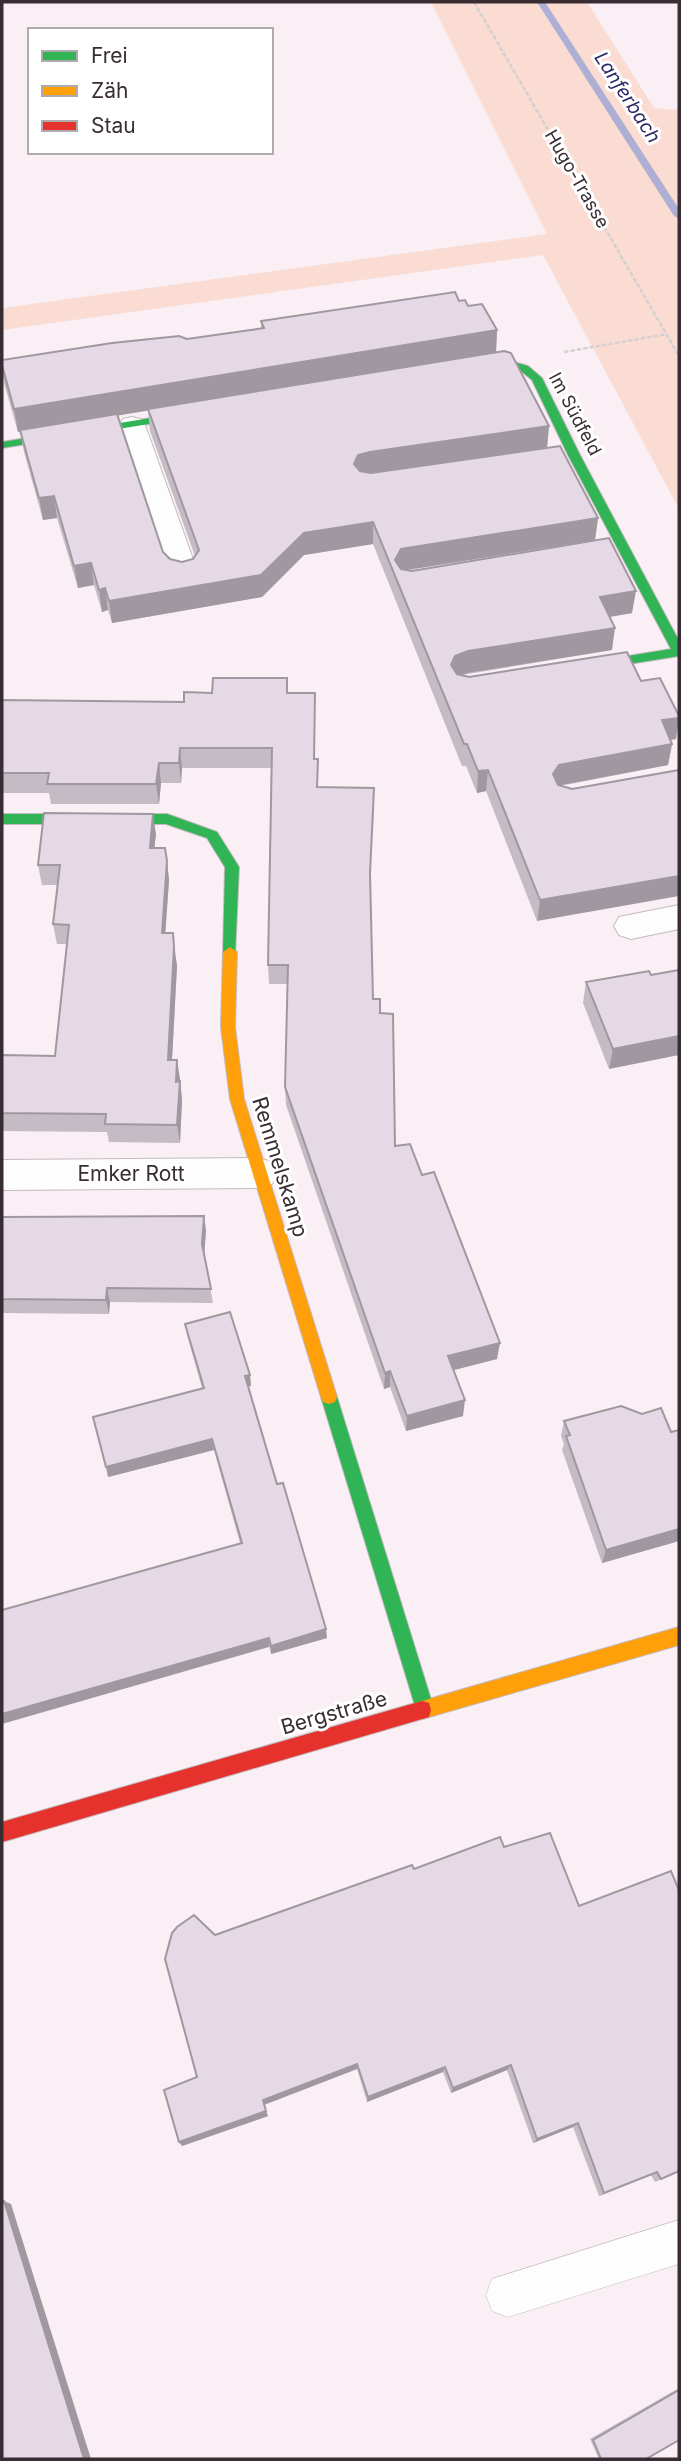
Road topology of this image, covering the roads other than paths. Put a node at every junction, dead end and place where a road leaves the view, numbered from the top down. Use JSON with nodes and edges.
{"nodes":[{"id":1,"x":448,"y":371,"type":"edge"},
{"id":2,"x":215,"y":411,"type":"edge"},
{"id":3,"x":132,"y":425,"type":"junction"},
{"id":4,"x":2,"y":445,"type":"edge"},
{"id":5,"x":574,"y":455,"type":"junction"},
{"id":6,"x":547,"y":459,"type":"edge"},
{"id":7,"x":183,"y":573,"type":"edge"},
{"id":8,"x":679,"y":652,"type":"edge"},
{"id":9,"x":560,"y":671,"type":"edge"},
{"id":10,"x":2,"y":819,"type":"edge"},
{"id":11,"x":679,"y":917,"type":"edge"},
{"id":12,"x":631,"y":926,"type":"dead end"},
{"id":13,"x":259,"y":1173,"type":"junction"},
{"id":14,"x":2,"y":1175,"type":"edge"},
{"id":15,"x":679,"y":1636,"type":"edge"},
{"id":16,"x":425,"y":1709,"type":"junction"},
{"id":17,"x":2,"y":1832,"type":"edge"},
{"id":18,"x":679,"y":2242,"type":"edge"},
{"id":19,"x":508,"y":2295,"type":"dead end"}],
"edges":[{"from":1,"to":5,"type":"street","name":"Im Südfeld"},
{"from":2,"to":3,"type":"street"},
{"from":3,"to":4,"type":"street"},
{"from":3,"to":7,"type":"street"},
{"from":5,"to":6,"type":"street"},
{"from":5,"to":8,"type":"street","name":"Im Südfeld"},
{"from":8,"to":9,"type":"street"},
{"from":10,"to":13,"type":"street","name":"Remmelskamp"},
{"from":11,"to":12,"type":"street"},
{"from":13,"to":14,"type":"street","name":"Emker Rott"},
{"from":13,"to":16,"type":"street","name":"Remmelskamp"},
{"from":15,"to":16,"type":"street","name":"Bergstraße"},
{"from":16,"to":17,"type":"street","name":"Bergstraße"},
{"from":18,"to":19,"type":"lane"}]}
